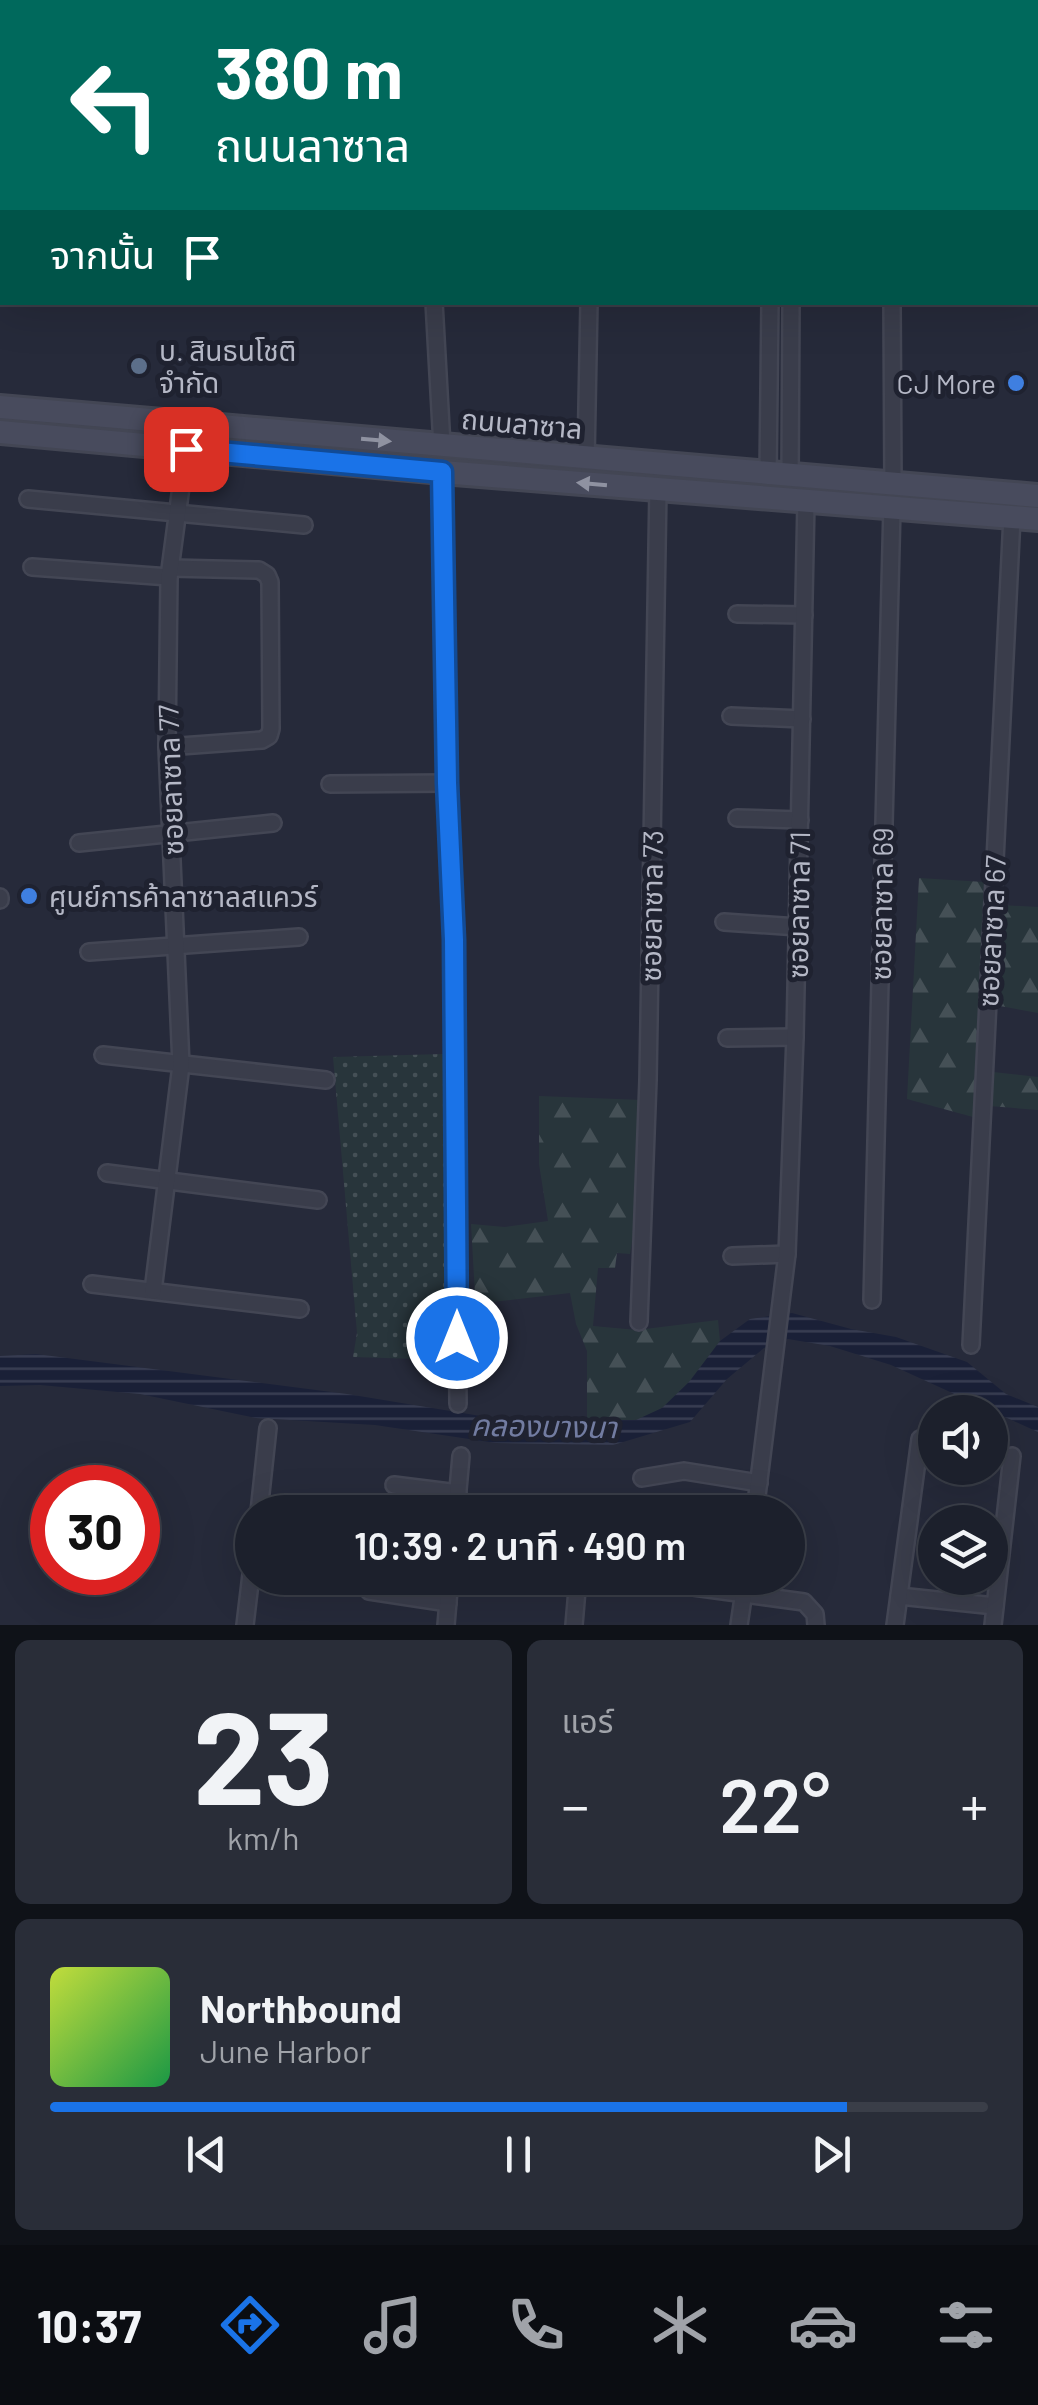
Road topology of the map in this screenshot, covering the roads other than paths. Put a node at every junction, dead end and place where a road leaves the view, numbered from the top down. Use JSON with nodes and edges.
{"nodes":[{"id":1,"x":434,"y":305,"type":"edge"},
{"id":2,"x":589,"y":305,"type":"edge"},
{"id":3,"x":770,"y":305,"type":"edge"},
{"id":4,"x":791,"y":305,"type":"edge"},
{"id":5,"x":892,"y":305,"type":"edge"},
{"id":6,"x":0,"y":407,"type":"edge"},
{"id":7,"x":0,"y":417,"type":"edge"},
{"id":8,"x":152,"y":420,"type":"junction"},
{"id":9,"x":0,"y":432,"type":"edge"},
{"id":10,"x":92,"y":440,"type":"junction"},
{"id":11,"x":442,"y":446,"type":"junction"},
{"id":12,"x":186,"y":449,"type":"junction"},
{"id":13,"x":586,"y":459,"type":"junction"},
{"id":14,"x":344,"y":463,"type":"junction"},
{"id":15,"x":644,"y":464,"type":"junction"},
{"id":16,"x":442,"y":472,"type":"junction"},
{"id":17,"x":779,"y":476,"type":"junction"},
{"id":18,"x":658,"y":490,"type":"junction"},
{"id":19,"x":1038,"y":496,"type":"edge"},
{"id":20,"x":892,"y":497,"type":"junction"},
{"id":21,"x":749,"y":498,"type":"junction"},
{"id":22,"x":28,"y":499,"type":"dead end"},
{"id":23,"x":806,"y":501,"type":"junction"},
{"id":24,"x":868,"y":506,"type":"junction"},
{"id":25,"x":176,"y":514,"type":"junction"},
{"id":26,"x":1005,"y":516,"type":"junction"},
{"id":27,"x":1038,"y":519,"type":"edge"},
{"id":28,"x":304,"y":525,"type":"dead end"},
{"id":29,"x":32,"y":567,"type":"dead end"},
{"id":30,"x":170,"y":573,"type":"junction"},
{"id":31,"x":737,"y":614,"type":"dead end"},
{"id":32,"x":804,"y":615,"type":"junction"},
{"id":33,"x":731,"y":716,"type":"dead end"},
{"id":34,"x":802,"y":719,"type":"junction"},
{"id":35,"x":167,"y":746,"type":"junction"},
{"id":36,"x":447,"y":783,"type":"junction"},
{"id":37,"x":330,"y":784,"type":"dead end"},
{"id":38,"x":737,"y":818,"type":"dead end"},
{"id":39,"x":800,"y":820,"type":"junction"},
{"id":40,"x":273,"y":823,"type":"dead end"},
{"id":41,"x":171,"y":833,"type":"junction"},
{"id":42,"x":80,"y":844,"type":"dead end"},
{"id":43,"x":724,"y":922,"type":"dead end"},
{"id":44,"x":798,"y":927,"type":"junction"},
{"id":45,"x":299,"y":937,"type":"dead end"},
{"id":46,"x":178,"y":946,"type":"junction"},
{"id":47,"x":90,"y":952,"type":"dead end"},
{"id":48,"x":796,"y":1037,"type":"junction"},
{"id":49,"x":727,"y":1038,"type":"dead end"},
{"id":50,"x":103,"y":1055,"type":"dead end"},
{"id":51,"x":181,"y":1065,"type":"junction"},
{"id":52,"x":326,"y":1080,"type":"dead end"},
{"id":53,"x":107,"y":1172,"type":"dead end"},
{"id":54,"x":167,"y":1180,"type":"junction"},
{"id":55,"x":318,"y":1200,"type":"dead end"},
{"id":56,"x":787,"y":1254,"type":"junction"},
{"id":57,"x":732,"y":1256,"type":"dead end"},
{"id":58,"x":92,"y":1284,"type":"dead end"},
{"id":59,"x":153,"y":1291,"type":"junction"},
{"id":60,"x":872,"y":1300,"type":"dead end"},
{"id":61,"x":300,"y":1309,"type":"dead end"},
{"id":62,"x":639,"y":1322,"type":"dead end"},
{"id":63,"x":971,"y":1345,"type":"dead end"},
{"id":64,"x":458,"y":1404,"type":"dead end"},
{"id":65,"x":268,"y":1428,"type":"dead end"},
{"id":66,"x":918,"y":1454,"type":"edge"},
{"id":67,"x":461,"y":1456,"type":"dead end"},
{"id":68,"x":1012,"y":1456,"type":"dead end"},
{"id":69,"x":642,"y":1478,"type":"dead end"},
{"id":70,"x":759,"y":1483,"type":"junction"},
{"id":71,"x":394,"y":1485,"type":"dead end"},
{"id":72,"x":458,"y":1494,"type":"joint"},
{"id":73,"x":261,"y":1495,"type":"edge"},
{"id":74,"x":757,"y":1495,"type":"edge"},
{"id":75,"x":249,"y":1595,"type":"edge"},
{"id":76,"x":395,"y":1595,"type":"edge"},
{"id":77,"x":449,"y":1595,"type":"edge"},
{"id":78,"x":577,"y":1595,"type":"edge"},
{"id":79,"x":744,"y":1595,"type":"edge"},
{"id":80,"x":778,"y":1595,"type":"edge"},
{"id":81,"x":899,"y":1596,"type":"junction"},
{"id":82,"x":448,"y":1603,"type":"junction"},
{"id":83,"x":995,"y":1606,"type":"junction"},
{"id":84,"x":245,"y":1625,"type":"edge"},
{"id":85,"x":446,"y":1625,"type":"edge"},
{"id":86,"x":574,"y":1625,"type":"edge"},
{"id":87,"x":739,"y":1625,"type":"edge"},
{"id":88,"x":816,"y":1625,"type":"edge"},
{"id":89,"x":895,"y":1625,"type":"edge"},
{"id":90,"x":993,"y":1625,"type":"edge"}],
"edges":[{"from":1,"to":11,"type":"street"},
{"from":2,"to":13,"type":"street"},
{"from":3,"to":17,"type":"street"},
{"from":4,"to":17,"type":"street"},
{"from":5,"to":20,"type":"street","name":"ซอยลาซาล 69"},
{"from":6,"to":8,"type":"street","name":"ถนนลาซาล"},
{"from":7,"to":10,"type":"street"},
{"from":8,"to":11,"type":"street","name":"ถนนลาซาล","one_way":true},
{"from":8,"to":14,"type":"street"},
{"from":9,"to":10,"type":"street","name":"ถนนลาซาล"},
{"from":10,"to":12,"type":"street","name":"ถนนลาซาล"},
{"from":11,"to":13,"type":"street","name":"ถนนลาซาล"},
{"from":12,"to":14,"type":"street","name":"ถนนลาซาล"},
{"from":12,"to":25,"type":"street","name":"ซอยลาซาล 77"},
{"from":13,"to":15,"type":"street","name":"ถนนลาซาล"},
{"from":14,"to":16,"type":"street","name":"ถนนลาซาล"},
{"from":15,"to":17,"type":"street","name":"ถนนลาซาล"},
{"from":15,"to":21,"type":"street"},
{"from":18,"to":16,"type":"street","name":"ถนนลาซาล","one_way":true},
{"from":16,"to":36,"type":"street"},
{"from":17,"to":20,"type":"street","name":"ถนนลาซาล"},
{"from":17,"to":21,"type":"street"},
{"from":17,"to":24,"type":"street"},
{"from":18,"to":21,"type":"street","name":"ถนนลาซาล"},
{"from":18,"to":62,"type":"street","name":"ซอยลาซาล 73"},
{"from":19,"to":20,"type":"street","name":"ถนนลาซาล"},
{"from":20,"to":24,"type":"street","name":"ถนนลาซาล"},
{"from":20,"to":26,"type":"street"},
{"from":20,"to":60,"type":"street","name":"ซอยลาซาล 69"},
{"from":21,"to":23,"type":"street","name":"ถนนลาซาล"},
{"from":22,"to":25,"type":"street"},
{"from":23,"to":24,"type":"street","name":"ถนนลาซาล"},
{"from":23,"to":32,"type":"street","name":"ซอยลาซาล 71"},
{"from":25,"to":28,"type":"street"},
{"from":25,"to":30,"type":"street","name":"ซอยลาซาล 77"},
{"from":26,"to":27,"type":"street"},
{"from":26,"to":63,"type":"street","name":"ซอยลาซาล 67"},
{"from":29,"to":30,"type":"street"},
{"from":30,"to":35,"type":"street","name":"ซอยลาซาล 77"},
{"from":30,"to":35,"type":"street"},
{"from":31,"to":32,"type":"street"},
{"from":32,"to":34,"type":"street","name":"ซอยลาซาล 71"},
{"from":33,"to":34,"type":"street"},
{"from":34,"to":39,"type":"street","name":"ซอยลาซาล 71"},
{"from":35,"to":41,"type":"street","name":"ซอยลาซาล 77"},
{"from":36,"to":37,"type":"street"},
{"from":36,"to":64,"type":"street"},
{"from":38,"to":39,"type":"street"},
{"from":39,"to":44,"type":"street","name":"ซอยลาซาล 71"},
{"from":40,"to":41,"type":"street"},
{"from":41,"to":42,"type":"street"},
{"from":41,"to":46,"type":"street","name":"ซอยลาซาล 77"},
{"from":43,"to":44,"type":"street"},
{"from":44,"to":48,"type":"street","name":"ซอยลาซาล 71"},
{"from":45,"to":46,"type":"street"},
{"from":46,"to":47,"type":"street"},
{"from":46,"to":51,"type":"street","name":"ซอยลาซาล 77"},
{"from":48,"to":49,"type":"street"},
{"from":48,"to":56,"type":"street","name":"ซอยลาซาล 71"},
{"from":50,"to":51,"type":"street"},
{"from":51,"to":52,"type":"street"},
{"from":51,"to":54,"type":"street","name":"ซอยลาซาล 77"},
{"from":53,"to":54,"type":"street"},
{"from":54,"to":55,"type":"street"},
{"from":54,"to":59,"type":"street","name":"ซอยลาซาล 77"},
{"from":56,"to":57,"type":"street"},
{"from":56,"to":70,"type":"street","name":"ซอยลาซาล 71"},
{"from":58,"to":59,"type":"street"},
{"from":59,"to":61,"type":"street"},
{"from":65,"to":73,"type":"street"},
{"from":66,"to":81,"type":"street"},
{"from":67,"to":72,"type":"street"},
{"from":68,"to":83,"type":"street"},
{"from":69,"to":70,"type":"street"},
{"from":70,"to":74,"type":"street","name":"ซอยลาซาล 71"},
{"from":71,"to":72,"type":"street"},
{"from":75,"to":84,"type":"street"},
{"from":76,"to":82,"type":"street"},
{"from":77,"to":82,"type":"street"},
{"from":78,"to":86,"type":"street"},
{"from":79,"to":87,"type":"street"},
{"from":80,"to":88,"type":"street"},
{"from":81,"to":83,"type":"street"},
{"from":81,"to":89,"type":"street"},
{"from":82,"to":85,"type":"street"},
{"from":83,"to":90,"type":"street"}]}
